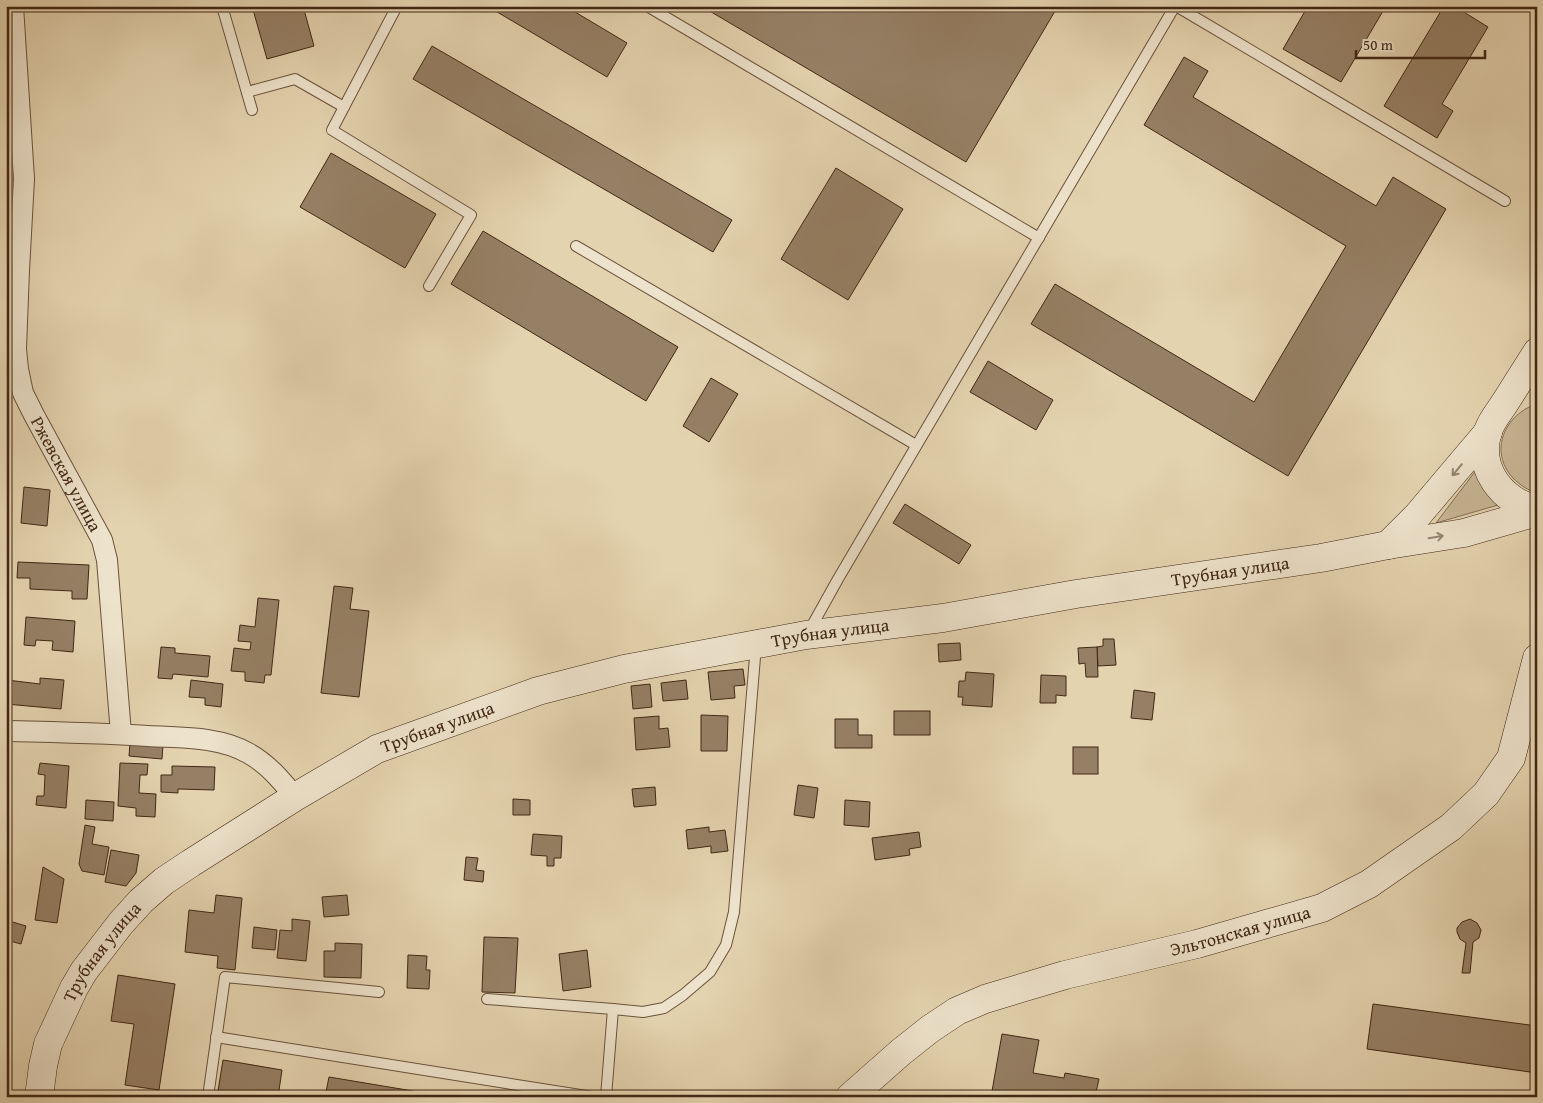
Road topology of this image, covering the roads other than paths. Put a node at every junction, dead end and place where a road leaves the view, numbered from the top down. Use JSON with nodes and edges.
{"nodes":[{"id":1,"x":13,"y":6,"type":"edge"},
{"id":2,"x":222,"y":6,"type":"edge"},
{"id":3,"x":397,"y":6,"type":"edge"},
{"id":4,"x":647,"y":6,"type":"edge"},
{"id":5,"x":1175,"y":6,"type":"edge"},
{"id":6,"x":247,"y":92,"type":"junction"},
{"id":7,"x":344,"y":107,"type":"junction"},
{"id":8,"x":252,"y":110,"type":"dead end"},
{"id":9,"x":1505,"y":201,"type":"dead end"},
{"id":10,"x":1039,"y":238,"type":"junction"},
{"id":11,"x":576,"y":246,"type":"dead end"},
{"id":12,"x":429,"y":286,"type":"dead end"},
{"id":13,"x":1537,"y":352,"type":"edge"},
{"id":14,"x":1537,"y":388,"type":"edge"},
{"id":15,"x":1504,"y":404,"type":"junction"},
{"id":16,"x":1488,"y":432,"type":"junction"},
{"id":17,"x":916,"y":445,"type":"junction"},
{"id":18,"x":1537,"y":511,"type":"edge"},
{"id":19,"x":1388,"y":545,"type":"junction"},
{"id":20,"x":806,"y":636,"type":"junction"},
{"id":21,"x":756,"y":644,"type":"junction"},
{"id":22,"x":1537,"y":658,"type":"edge"},
{"id":23,"x":6,"y":731,"type":"edge"},
{"id":24,"x":121,"y":734,"type":"junction"},
{"id":25,"x":295,"y":797,"type":"junction"},
{"id":26,"x":380,"y":992,"type":"dead end"},
{"id":27,"x":487,"y":999,"type":"dead end"},
{"id":28,"x":613,"y":1009,"type":"junction"},
{"id":29,"x":216,"y":1037,"type":"junction"},
{"id":30,"x":39,"y":1097,"type":"edge"},
{"id":31,"x":208,"y":1097,"type":"edge"},
{"id":32,"x":593,"y":1097,"type":"edge"},
{"id":33,"x":606,"y":1097,"type":"edge"},
{"id":34,"x":850,"y":1097,"type":"edge"}],
"edges":[{"from":1,"to":24,"type":"street","name":"Ржевская улица"},
{"from":2,"to":6,"type":"lane"},
{"from":3,"to":7,"type":"lane"},
{"from":4,"to":10,"type":"lane"},
{"from":5,"to":9,"type":"lane"},
{"from":5,"to":10,"type":"lane"},
{"from":6,"to":7,"type":"lane"},
{"from":6,"to":8,"type":"lane"},
{"from":7,"to":12,"type":"lane"},
{"from":10,"to":17,"type":"lane"},
{"from":11,"to":17,"type":"lane"},
{"from":13,"to":15,"type":"main road"},
{"from":14,"to":15,"type":"main road"},
{"from":15,"to":16,"type":"main road"},
{"from":16,"to":18,"type":"main road"},
{"from":16,"to":19,"type":"main road","one_way":true},
{"from":17,"to":20,"type":"lane"},
{"from":19,"to":18,"type":"main road","name":"Трубная улица","one_way":true},
{"from":19,"to":20,"type":"main road","name":"Трубная улица"},
{"from":20,"to":21,"type":"main road","name":"Трубная улица"},
{"from":21,"to":25,"type":"main road","name":"Трубная улица"},
{"from":21,"to":28,"type":"lane"},
{"from":22,"to":34,"type":"main road","name":"Эльтонская улица"},
{"from":23,"to":24,"type":"street"},
{"from":24,"to":25,"type":"street"},
{"from":25,"to":30,"type":"main road","name":"Трубная улица"},
{"from":26,"to":29,"type":"lane"},
{"from":27,"to":28,"type":"lane"},
{"from":28,"to":33,"type":"lane"},
{"from":29,"to":31,"type":"lane"},
{"from":29,"to":32,"type":"lane"}]}
